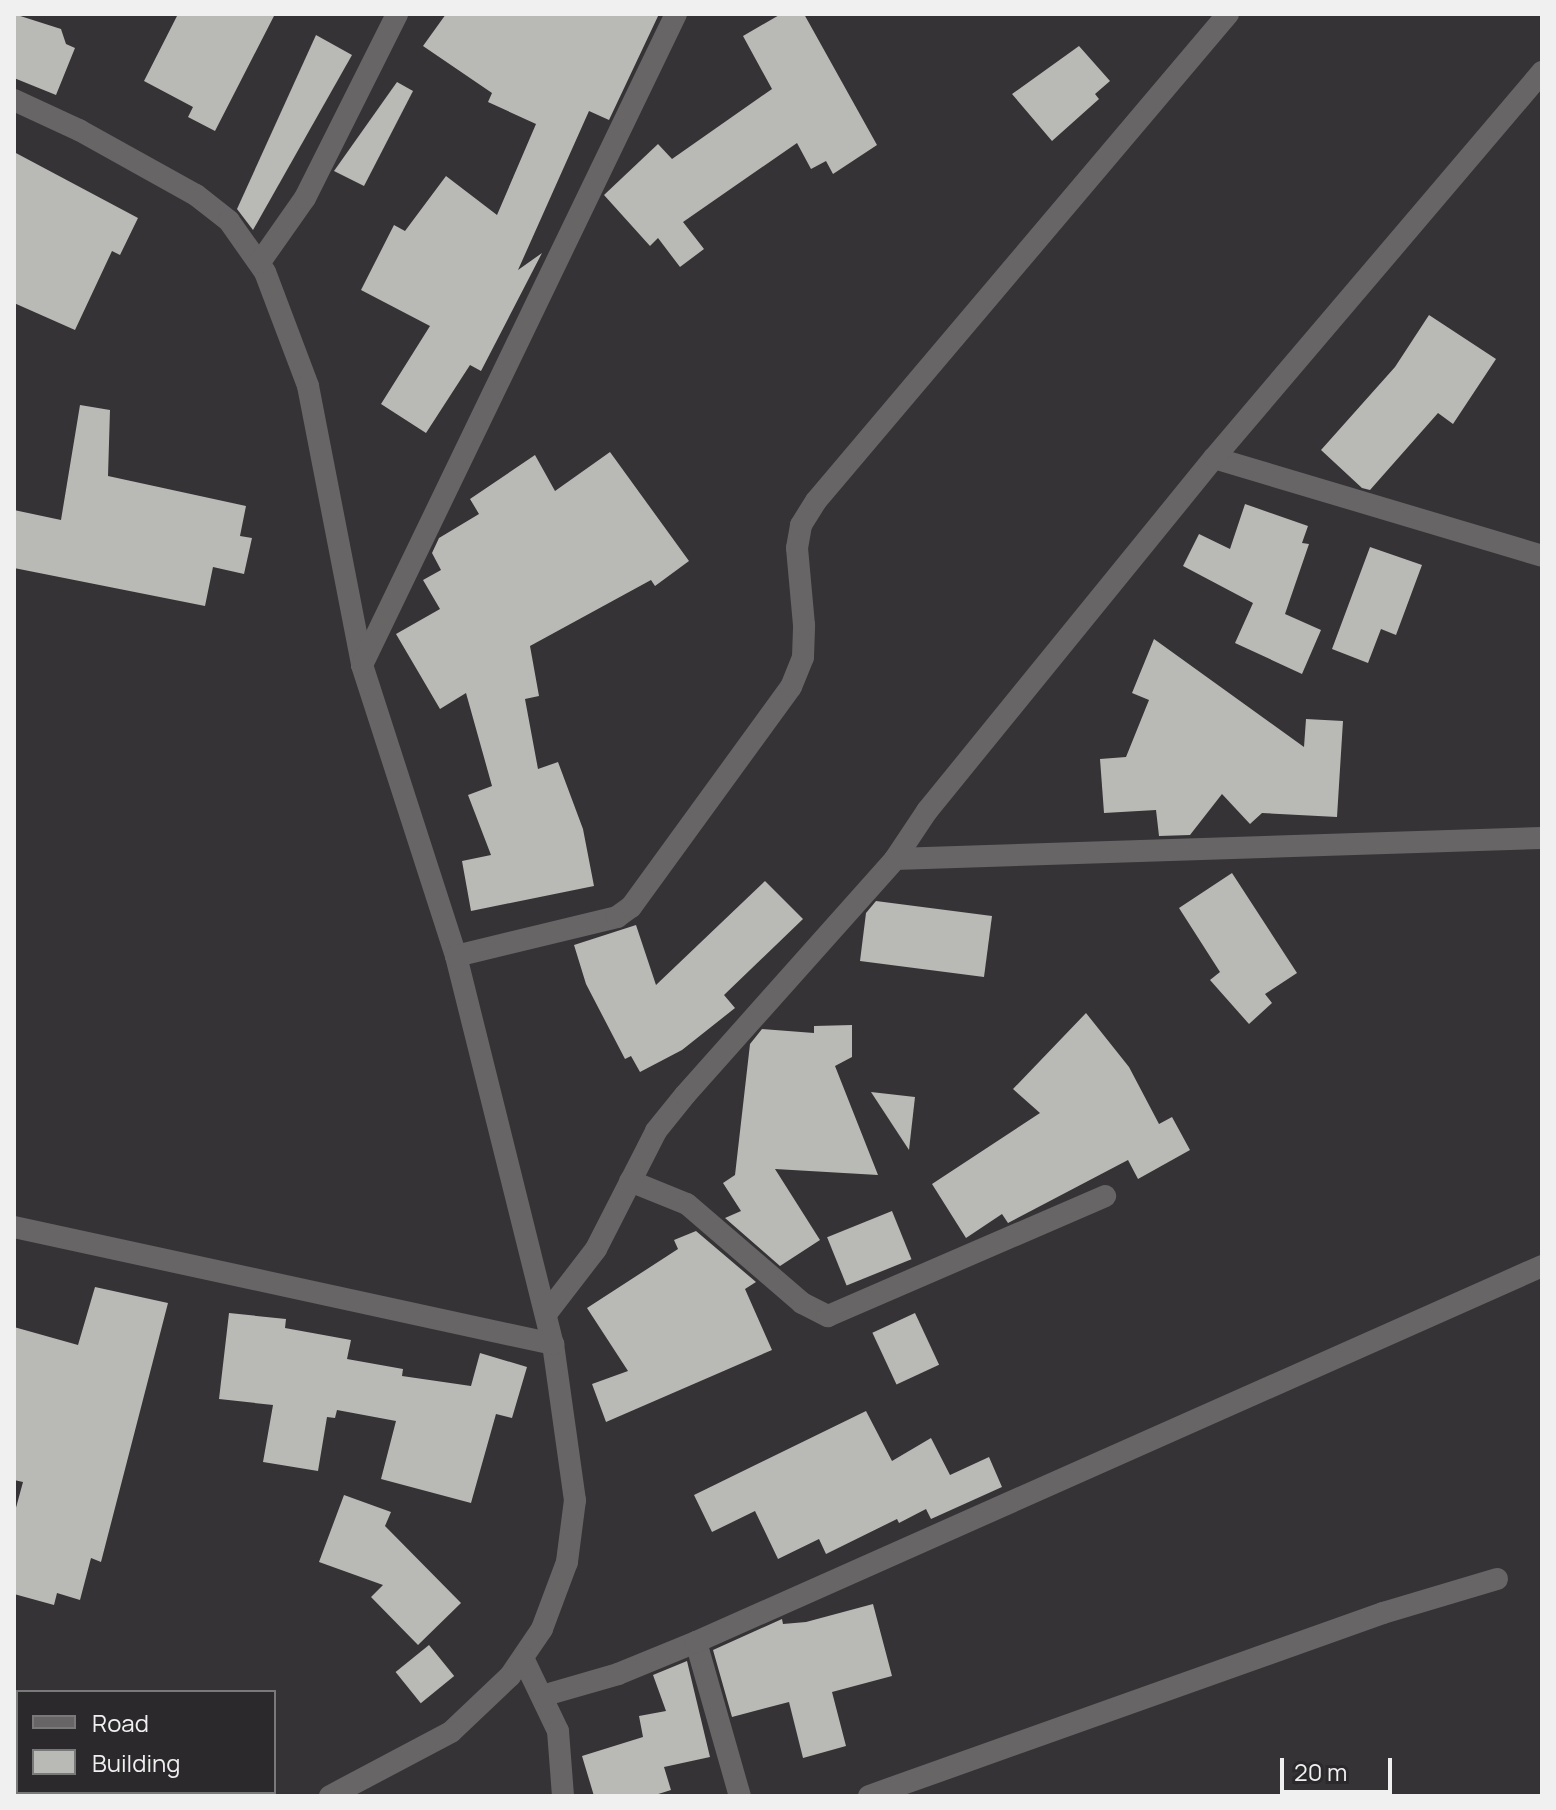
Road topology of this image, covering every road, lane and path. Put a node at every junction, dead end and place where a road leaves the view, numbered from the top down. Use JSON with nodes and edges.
{"nodes":[{"id":1,"x":397,"y":14,"type":"edge"},
{"id":2,"x":676,"y":14,"type":"edge"},
{"id":3,"x":1228,"y":14,"type":"edge"},
{"id":4,"x":1542,"y":72,"type":"edge"},
{"id":5,"x":14,"y":100,"type":"edge"},
{"id":6,"x":260,"y":262,"type":"junction"},
{"id":7,"x":1214,"y":458,"type":"junction"},
{"id":8,"x":1542,"y":556,"type":"edge"},
{"id":9,"x":362,"y":665,"type":"junction"},
{"id":10,"x":1542,"y":838,"type":"edge"},
{"id":11,"x":895,"y":859,"type":"junction"},
{"id":12,"x":456,"y":956,"type":"junction"},
{"id":13,"x":630,"y":1181,"type":"junction"},
{"id":14,"x":1105,"y":1196,"type":"dead end"},
{"id":15,"x":14,"y":1227,"type":"edge"},
{"id":16,"x":1542,"y":1266,"type":"edge"},
{"id":17,"x":546,"y":1314,"type":"junction"},
{"id":18,"x":553,"y":1344,"type":"junction"},
{"id":19,"x":1497,"y":1579,"type":"dead end"},
{"id":20,"x":696,"y":1642,"type":"junction"},
{"id":21,"x":523,"y":1658,"type":"junction"},
{"id":22,"x":542,"y":1696,"type":"junction"},
{"id":23,"x":330,"y":1796,"type":"edge"},
{"id":24,"x":563,"y":1796,"type":"edge"},
{"id":25,"x":740,"y":1796,"type":"edge"},
{"id":26,"x":869,"y":1796,"type":"edge"}],
"edges":[{"from":1,"to":6,"type":"street"},
{"from":2,"to":9,"type":"street"},
{"from":3,"to":12,"type":"street"},
{"from":4,"to":7,"type":"street"},
{"from":5,"to":6,"type":"street"},
{"from":6,"to":9,"type":"street"},
{"from":7,"to":8,"type":"street"},
{"from":7,"to":11,"type":"street"},
{"from":9,"to":12,"type":"street"},
{"from":10,"to":11,"type":"street"},
{"from":11,"to":13,"type":"street"},
{"from":12,"to":17,"type":"street"},
{"from":13,"to":14,"type":"street"},
{"from":13,"to":17,"type":"street"},
{"from":15,"to":18,"type":"street"},
{"from":16,"to":20,"type":"street"},
{"from":17,"to":18,"type":"street"},
{"from":18,"to":21,"type":"street"},
{"from":19,"to":26,"type":"street"},
{"from":20,"to":22,"type":"street"},
{"from":20,"to":25,"type":"street"},
{"from":21,"to":22,"type":"street"},
{"from":21,"to":23,"type":"street"},
{"from":22,"to":24,"type":"street"}]}
